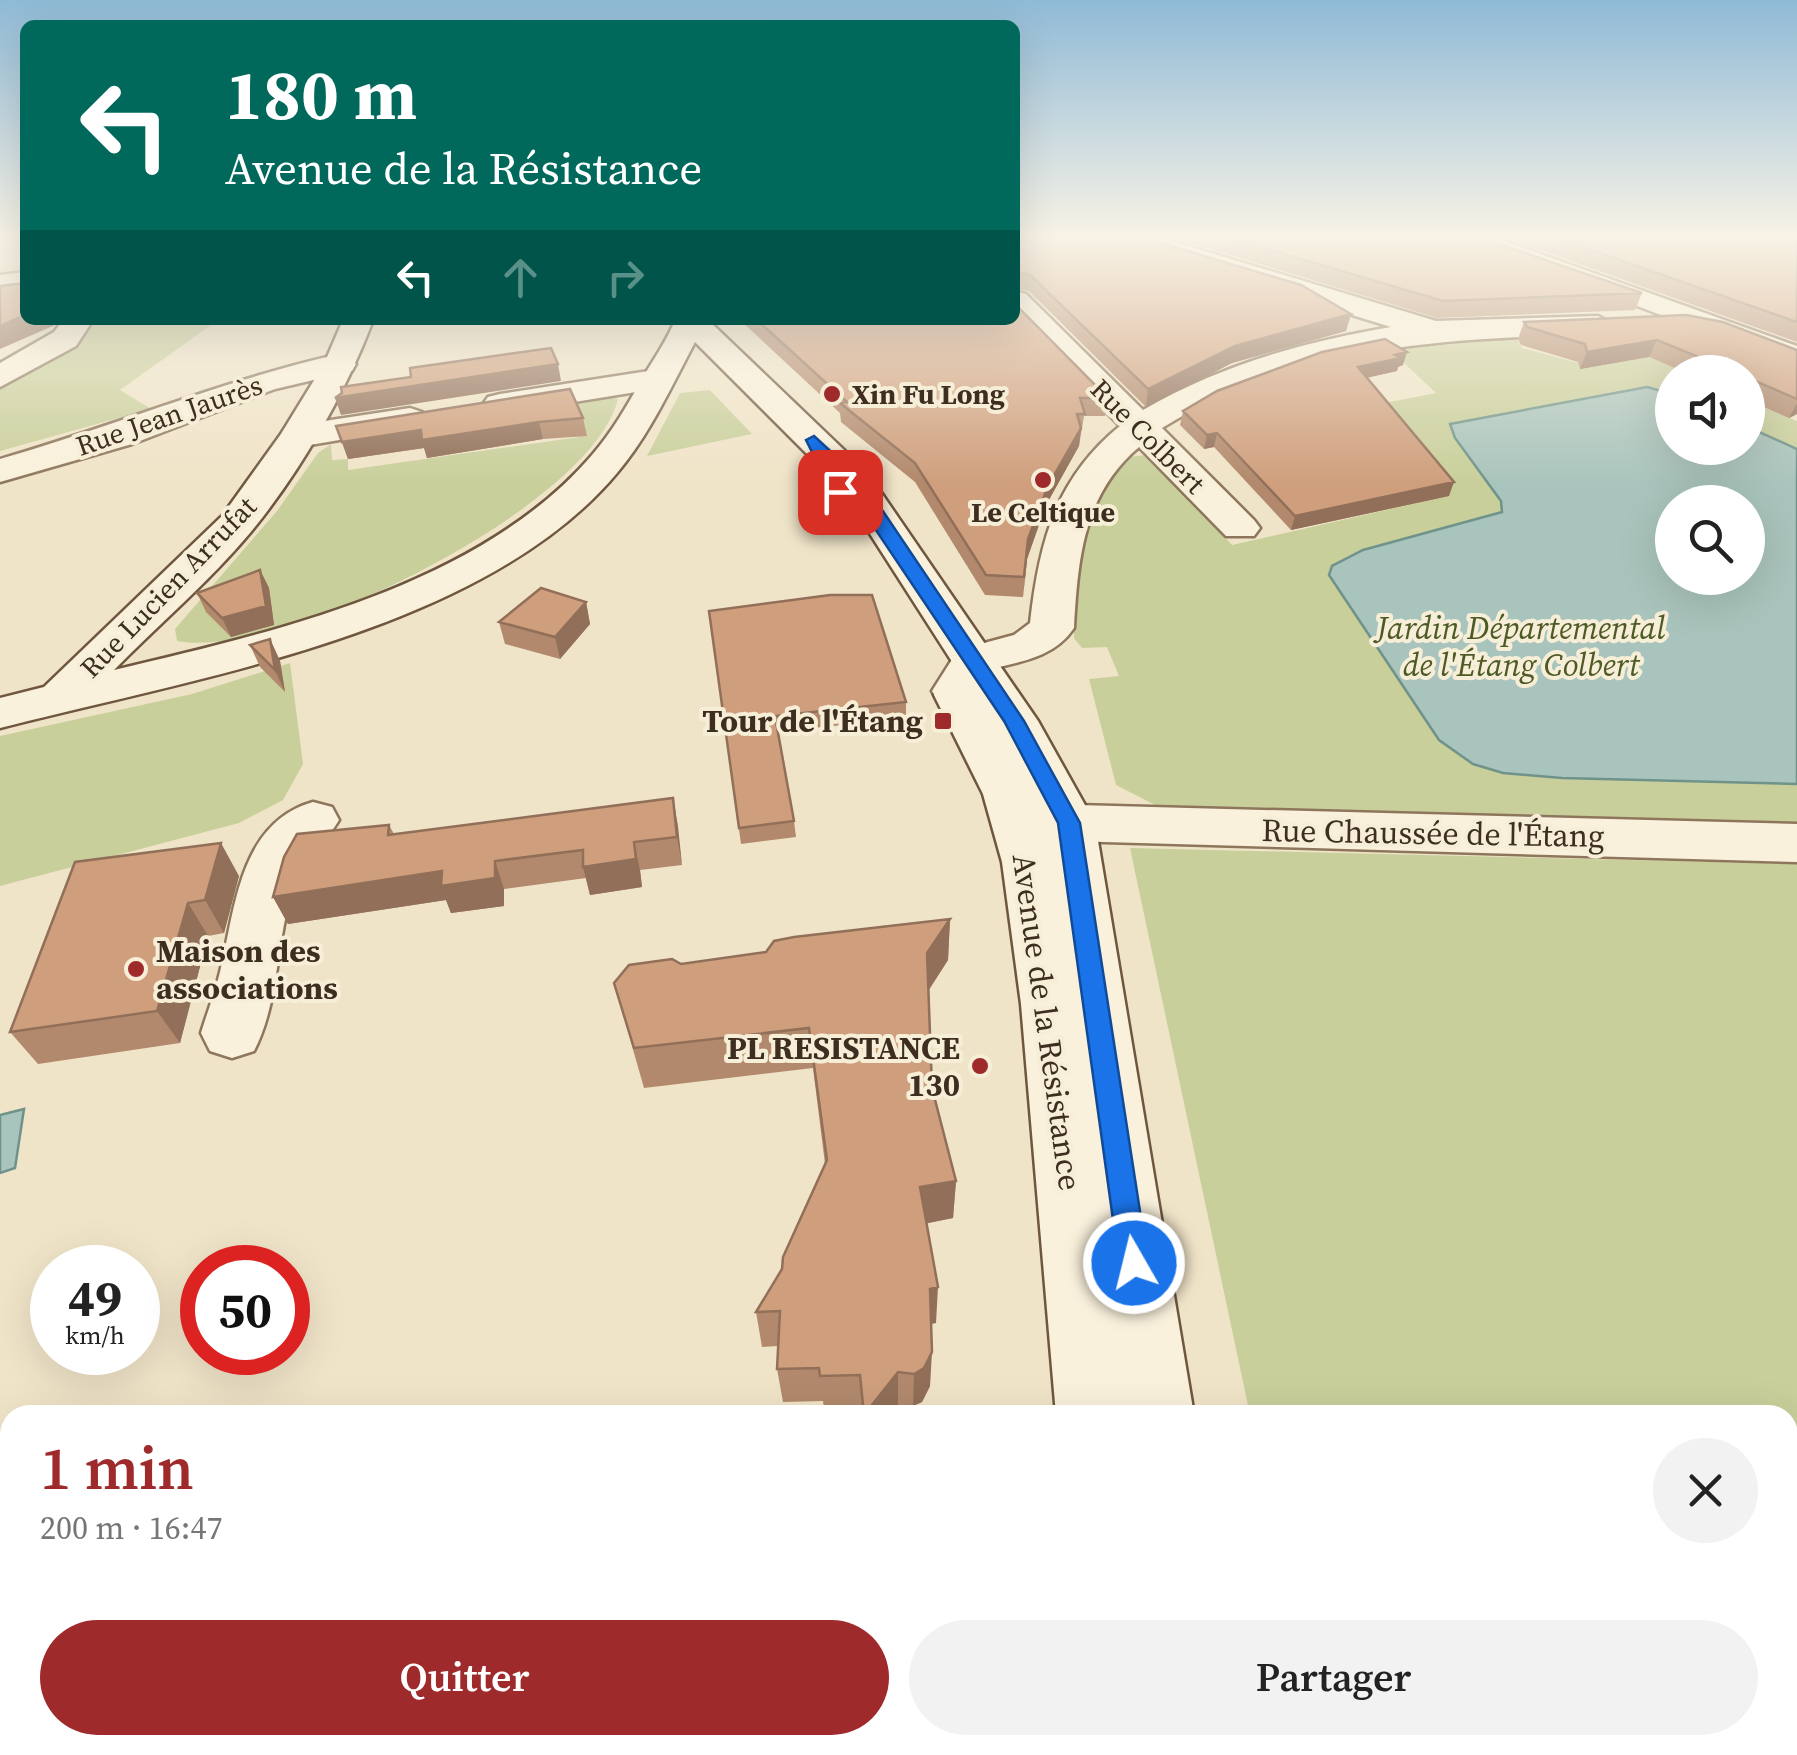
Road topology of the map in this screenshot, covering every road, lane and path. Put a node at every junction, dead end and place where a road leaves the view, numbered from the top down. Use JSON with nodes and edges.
{"nodes":[{"id":1,"x":1033,"y":319,"type":"edge"},
{"id":2,"x":1400,"y":319,"type":"edge"},
{"id":3,"x":1697,"y":319,"type":"edge"},
{"id":4,"x":1706,"y":322,"type":"junction"},
{"id":5,"x":74,"y":325,"type":"edge"},
{"id":6,"x":356,"y":325,"type":"edge"},
{"id":7,"x":688,"y":325,"type":"edge"},
{"id":8,"x":696,"y":325,"type":"edge"},
{"id":9,"x":1437,"y":330,"type":"junction"},
{"id":10,"x":1797,"y":357,"type":"edge"},
{"id":11,"x":340,"y":364,"type":"junction"},
{"id":12,"x":0,"y":377,"type":"edge"},
{"id":13,"x":656,"y":380,"type":"junction"},
{"id":14,"x":1141,"y":429,"type":"junction"},
{"id":15,"x":298,"y":436,"type":"junction"},
{"id":16,"x":0,"y":471,"type":"edge"},
{"id":17,"x":1240,"y":528,"type":"dead end"},
{"id":18,"x":964,"y":676,"type":"junction"},
{"id":19,"x":62,"y":695,"type":"junction"},
{"id":20,"x":0,"y":712,"type":"edge"},
{"id":21,"x":1009,"y":794,"type":"junction"},
{"id":22,"x":313,"y":820,"type":"dead end"},
{"id":23,"x":1069,"y":823,"type":"junction"},
{"id":24,"x":1797,"y":842,"type":"edge"},
{"id":25,"x":232,"y":1033,"type":"dead end"},
{"id":26,"x":1094,"y":1405,"type":"edge"},
{"id":27,"x":1153,"y":1405,"type":"edge"}],
"edges":[{"from":1,"to":14,"type":"street","name":"Rue Colbert"},
{"from":2,"to":9,"type":"street"},
{"from":3,"to":4,"type":"street"},
{"from":4,"to":9,"type":"street"},
{"from":4,"to":10,"type":"street"},
{"from":5,"to":12,"type":"street"},
{"from":6,"to":11,"type":"street","name":"Rue Lucien Arrufat"},
{"from":7,"to":13,"type":"street"},
{"from":8,"to":18,"type":"street","name":"Avenue de la Résistance"},
{"from":9,"to":14,"type":"street"},
{"from":11,"to":15,"type":"street","name":"Rue Lucien Arrufat"},
{"from":11,"to":16,"type":"street","name":"Rue Jean Jaurès"},
{"from":13,"to":15,"type":"street"},
{"from":13,"to":19,"type":"street"},
{"from":14,"to":17,"type":"street","name":"Rue Colbert"},
{"from":14,"to":18,"type":"street"},
{"from":15,"to":19,"type":"street","name":"Rue Lucien Arrufat"},
{"from":18,"to":21,"type":"street","name":"Avenue de la Résistance"},
{"from":18,"to":23,"type":"street","name":"Avenue de la Résistance"},
{"from":19,"to":20,"type":"street"},
{"from":21,"to":23,"type":"street"},
{"from":21,"to":26,"type":"street","name":"Avenue de la Résistance"},
{"from":22,"to":25,"type":"street"},
{"from":23,"to":24,"type":"street","name":"Rue Chaussée de l'Étang"},
{"from":23,"to":27,"type":"street","name":"Avenue de la Résistance"}]}
